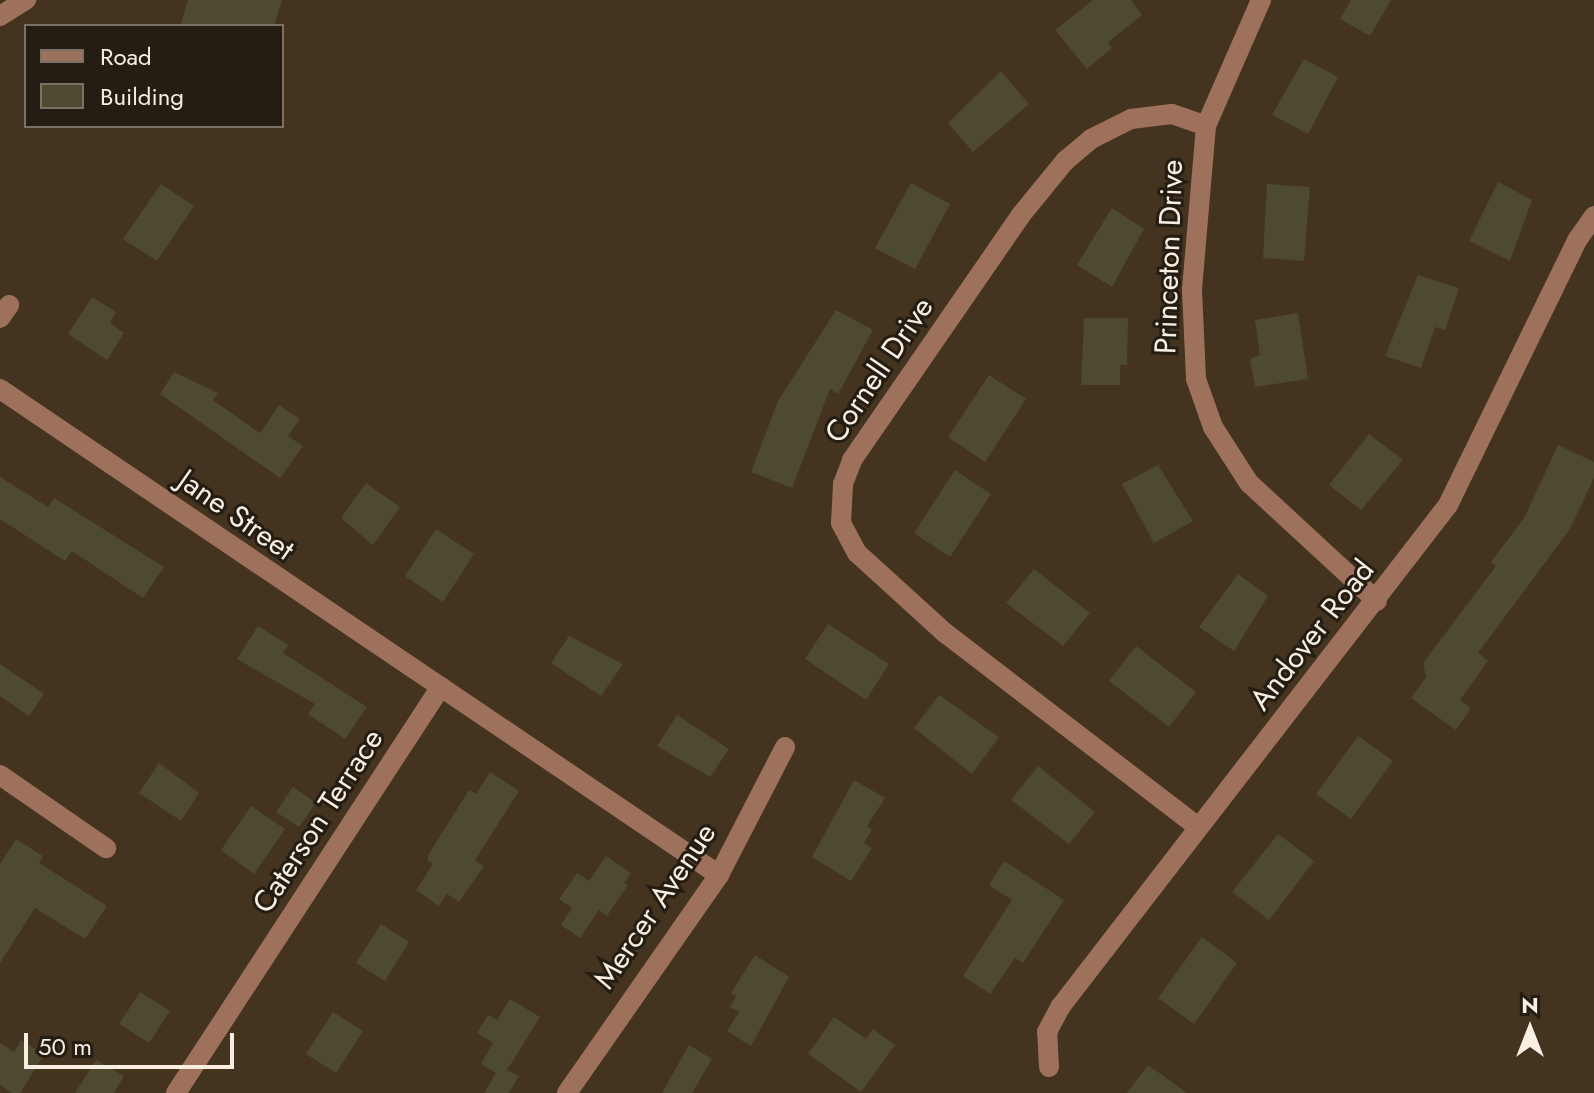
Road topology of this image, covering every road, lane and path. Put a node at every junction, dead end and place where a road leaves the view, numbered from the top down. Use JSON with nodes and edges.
{"nodes":[{"id":1,"x":26,"y":0,"type":"edge"},
{"id":2,"x":1261,"y":0,"type":"edge"},
{"id":3,"x":0,"y":16,"type":"edge"},
{"id":4,"x":1206,"y":126,"type":"junction"},
{"id":5,"x":1594,"y":216,"type":"edge"},
{"id":6,"x":0,"y":389,"type":"edge"},
{"id":7,"x":1377,"y":601,"type":"junction"},
{"id":8,"x":441,"y":687,"type":"junction"},
{"id":9,"x":785,"y":747,"type":"dead end"},
{"id":10,"x":0,"y":775,"type":"edge"},
{"id":11,"x":1198,"y":827,"type":"junction"},
{"id":12,"x":106,"y":848,"type":"dead end"},
{"id":13,"x":719,"y":875,"type":"junction"},
{"id":14,"x":1049,"y":1067,"type":"dead end"},
{"id":15,"x":176,"y":1093,"type":"edge"},
{"id":16,"x":567,"y":1093,"type":"edge"}],
"edges":[{"from":1,"to":3,"type":"street"},
{"from":2,"to":4,"type":"street","name":"Princeton Drive"},
{"from":4,"to":7,"type":"street","name":"Princeton Drive"},
{"from":4,"to":11,"type":"street","name":"Cornell Drive"},
{"from":5,"to":7,"type":"street","name":"Andover Road"},
{"from":6,"to":8,"type":"street","name":"Jane Street"},
{"from":7,"to":11,"type":"street","name":"Andover Road"},
{"from":8,"to":13,"type":"street"},
{"from":8,"to":15,"type":"street","name":"Caterson Terrace"},
{"from":9,"to":13,"type":"street","name":"Mercer Avenue"},
{"from":10,"to":12,"type":"street"},
{"from":11,"to":14,"type":"street","name":"Andover Road"},
{"from":13,"to":16,"type":"street","name":"Mercer Avenue"}]}
